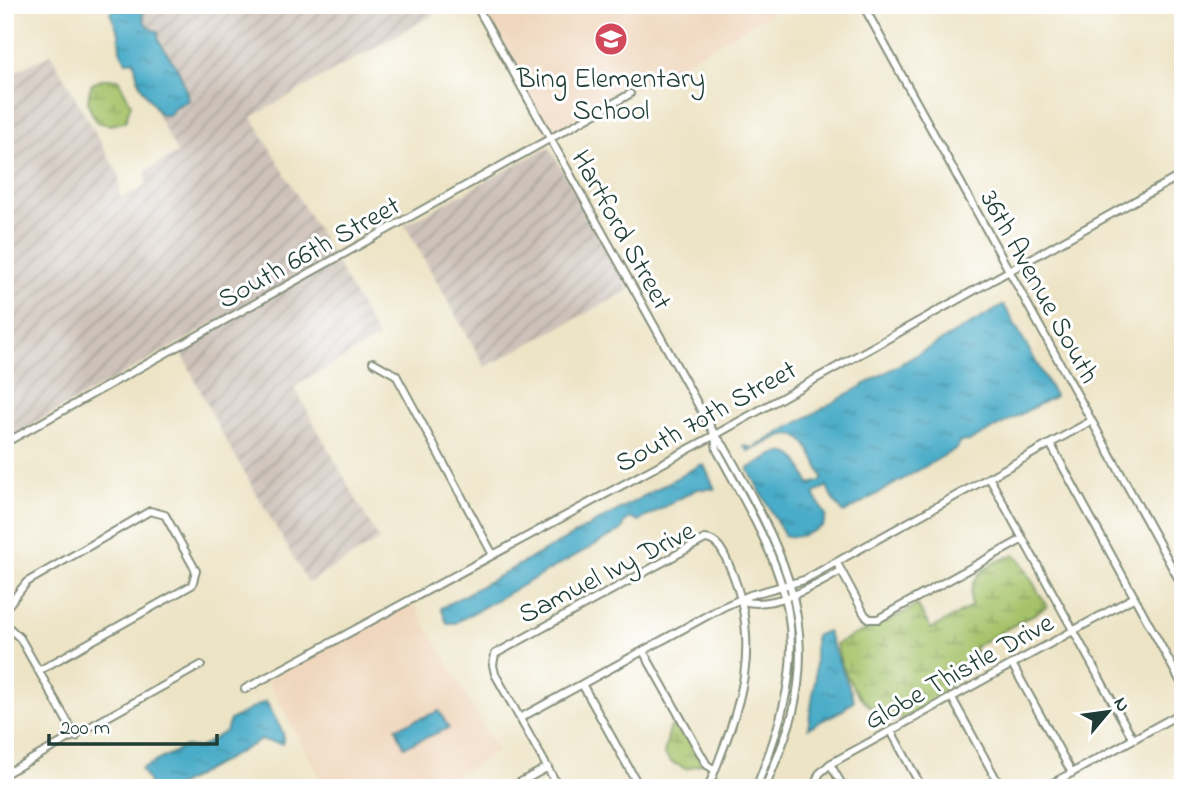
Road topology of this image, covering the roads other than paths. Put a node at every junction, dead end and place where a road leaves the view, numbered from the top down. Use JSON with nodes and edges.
{"nodes":[{"id":1,"x":476,"y":5,"type":"edge"},
{"id":2,"x":863,"y":5,"type":"edge"},
{"id":3,"x":630,"y":94,"type":"dead end"},
{"id":4,"x":549,"y":140,"type":"junction"},
{"id":5,"x":1183,"y":174,"type":"edge"},
{"id":6,"x":1009,"y":272,"type":"junction"},
{"id":7,"x":373,"y":362,"type":"dead end"},
{"id":8,"x":1091,"y":421,"type":"junction"},
{"id":9,"x":715,"y":435,"type":"junction"},
{"id":10,"x":5,"y":443,"type":"edge"},
{"id":11,"x":1051,"y":445,"type":"junction"},
{"id":12,"x":990,"y":479,"type":"junction"},
{"id":13,"x":1023,"y":539,"type":"junction"},
{"id":14,"x":492,"y":554,"type":"junction"},
{"id":15,"x":837,"y":563,"type":"junction"},
{"id":16,"x":1183,"y":566,"type":"edge"},
{"id":17,"x":841,"y":571,"type":"junction"},
{"id":18,"x":1174,"y":571,"type":"junction"},
{"id":19,"x":792,"y":585,"type":"junction"},
{"id":20,"x":784,"y":587,"type":"junction"},
{"id":21,"x":1183,"y":587,"type":"edge"},
{"id":22,"x":794,"y":595,"type":"junction"},
{"id":23,"x":786,"y":597,"type":"junction"},
{"id":24,"x":1133,"y":598,"type":"junction"},
{"id":25,"x":742,"y":601,"type":"junction"},
{"id":26,"x":5,"y":609,"type":"edge"},
{"id":27,"x":5,"y":624,"type":"edge"},
{"id":28,"x":1073,"y":630,"type":"junction"},
{"id":29,"x":643,"y":651,"type":"junction"},
{"id":30,"x":1012,"y":664,"type":"junction"},
{"id":31,"x":201,"y":665,"type":"dead end"},
{"id":32,"x":40,"y":670,"type":"junction"},
{"id":33,"x":582,"y":684,"type":"junction"},
{"id":34,"x":1183,"y":686,"type":"edge"},
{"id":35,"x":244,"y":689,"type":"dead end"},
{"id":36,"x":952,"y":698,"type":"junction"},
{"id":37,"x":1183,"y":712,"type":"edge"},
{"id":38,"x":520,"y":718,"type":"junction"},
{"id":39,"x":891,"y":731,"type":"junction"},
{"id":40,"x":76,"y":737,"type":"junction"},
{"id":41,"x":1133,"y":739,"type":"junction"},
{"id":42,"x":831,"y":764,"type":"junction"},
{"id":43,"x":548,"y":767,"type":"junction"},
{"id":44,"x":715,"y":770,"type":"junction"},
{"id":45,"x":1072,"y":773,"type":"junction"},
{"id":46,"x":5,"y":774,"type":"edge"},
{"id":47,"x":1046,"y":787,"type":"edge"},
{"id":48,"x":510,"y":788,"type":"edge"},
{"id":49,"x":559,"y":788,"type":"edge"},
{"id":50,"x":640,"y":788,"type":"edge"},
{"id":51,"x":708,"y":788,"type":"edge"},
{"id":52,"x":756,"y":788,"type":"edge"},
{"id":53,"x":765,"y":788,"type":"edge"},
{"id":54,"x":814,"y":788,"type":"edge"},
{"id":55,"x":844,"y":788,"type":"edge"},
{"id":56,"x":922,"y":788,"type":"edge"},
{"id":57,"x":1002,"y":788,"type":"edge"}],
"edges":[{"from":1,"to":4,"type":"street","name":"Hartford Street"},
{"from":2,"to":6,"type":"street","name":"36th Avenue South"},
{"from":3,"to":4,"type":"street","name":"South 66th Street"},
{"from":4,"to":9,"type":"street","name":"Hartford Street"},
{"from":4,"to":10,"type":"street","name":"South 66th Street"},
{"from":5,"to":6,"type":"street","name":"South 70th Street"},
{"from":6,"to":8,"type":"street","name":"36th Avenue South"},
{"from":6,"to":9,"type":"street","name":"South 70th Street"},
{"from":7,"to":14,"type":"street"},
{"from":8,"to":11,"type":"street"},
{"from":8,"to":18,"type":"street","name":"36th Avenue South"},
{"from":9,"to":14,"type":"street","name":"South 70th Street"},
{"from":9,"to":19,"type":"street"},
{"from":9,"to":20,"type":"street"},
{"from":11,"to":12,"type":"street"},
{"from":11,"to":24,"type":"street"},
{"from":12,"to":13,"type":"street"},
{"from":12,"to":15,"type":"street"},
{"from":13,"to":17,"type":"street"},
{"from":13,"to":28,"type":"street"},
{"from":14,"to":35,"type":"street","name":"South 70th Street"},
{"from":15,"to":17,"type":"street"},
{"from":15,"to":19,"type":"street"},
{"from":16,"to":18,"type":"street"},
{"from":17,"to":22,"type":"street"},
{"from":18,"to":21,"type":"street","name":"36th Avenue South"},
{"from":19,"to":20,"type":"street"},
{"from":19,"to":22,"type":"street"},
{"from":20,"to":23,"type":"street"},
{"from":20,"to":25,"type":"street"},
{"from":22,"to":23,"type":"street"},
{"from":22,"to":53,"type":"street"},
{"from":23,"to":25,"type":"street"},
{"from":23,"to":52,"type":"street"},
{"from":24,"to":28,"type":"street","name":"Globe Thistle Drive"},
{"from":24,"to":34,"type":"street"},
{"from":25,"to":29,"type":"street"},
{"from":25,"to":38,"type":"street","name":"Samuel Ivy Drive"},
{"from":25,"to":44,"type":"street","name":"Samuel Ivy Drive"},
{"from":26,"to":32,"type":"street"},
{"from":27,"to":32,"type":"street"},
{"from":28,"to":30,"type":"street","name":"Globe Thistle Drive"},
{"from":28,"to":41,"type":"street"},
{"from":29,"to":33,"type":"street"},
{"from":29,"to":44,"type":"street"},
{"from":30,"to":36,"type":"street","name":"Globe Thistle Drive"},
{"from":30,"to":45,"type":"street"},
{"from":31,"to":40,"type":"street"},
{"from":32,"to":40,"type":"street"},
{"from":33,"to":38,"type":"street"},
{"from":33,"to":50,"type":"street"},
{"from":36,"to":39,"type":"street","name":"Globe Thistle Drive"},
{"from":36,"to":57,"type":"street"},
{"from":37,"to":41,"type":"street"},
{"from":38,"to":43,"type":"street","name":"Samuel Ivy Drive"},
{"from":39,"to":42,"type":"street","name":"Globe Thistle Drive"},
{"from":39,"to":56,"type":"street"},
{"from":40,"to":46,"type":"street"},
{"from":41,"to":45,"type":"street"},
{"from":42,"to":54,"type":"street","name":"Globe Thistle Drive"},
{"from":42,"to":55,"type":"street"},
{"from":43,"to":48,"type":"street"},
{"from":43,"to":49,"type":"street","name":"Samuel Ivy Drive"},
{"from":44,"to":51,"type":"street","name":"Samuel Ivy Drive"},
{"from":45,"to":47,"type":"street"}]}
